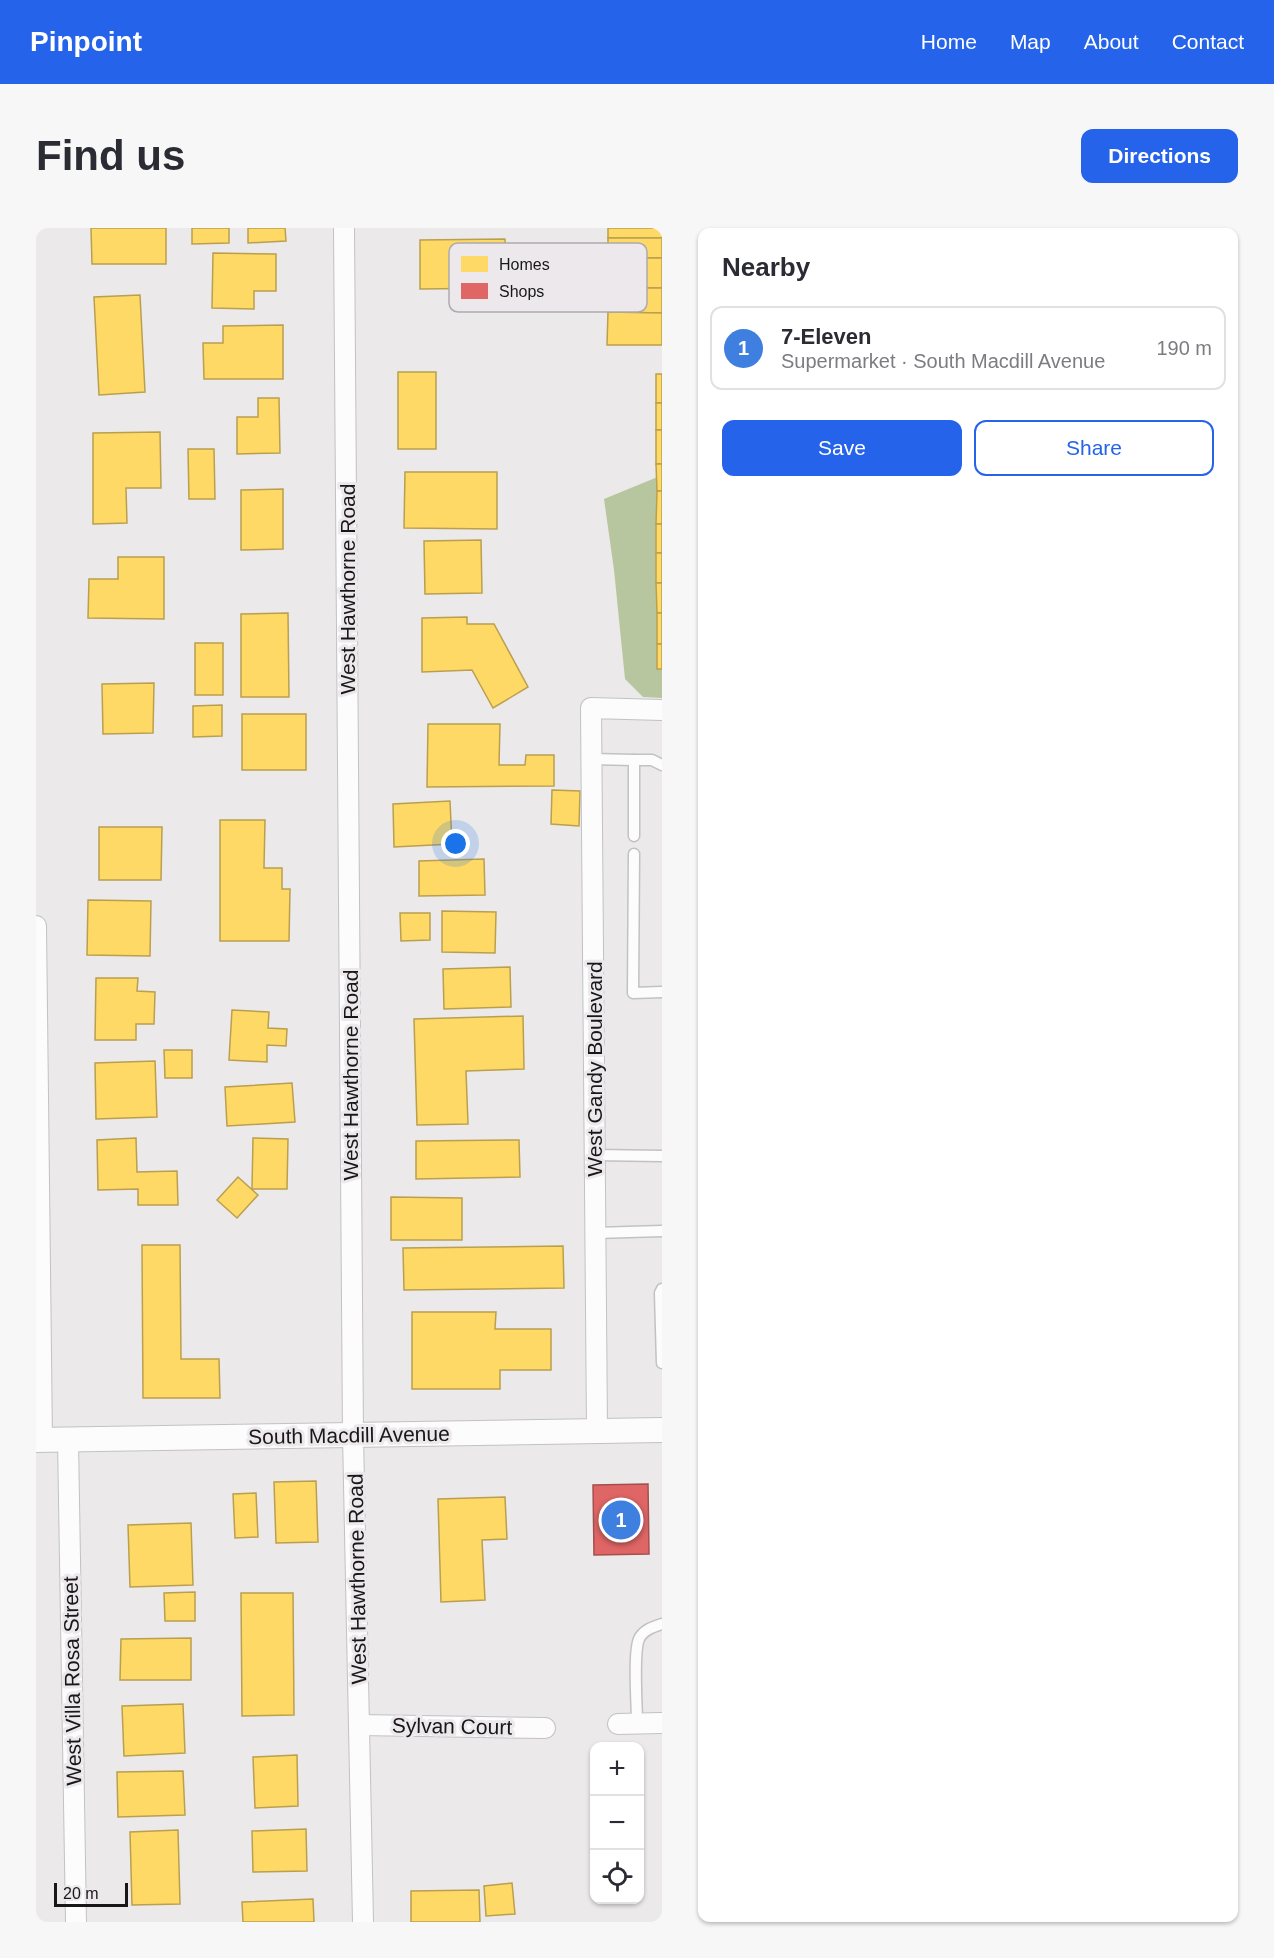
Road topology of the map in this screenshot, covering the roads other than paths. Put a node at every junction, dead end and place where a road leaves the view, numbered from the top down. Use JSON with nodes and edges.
{"nodes":[{"id":1,"x":344,"y":228,"type":"edge"},
{"id":2,"x":662,"y":710,"type":"edge"},
{"id":3,"x":591,"y":759,"type":"junction"},
{"id":4,"x":634,"y":759,"type":"junction"},
{"id":5,"x":662,"y":765,"type":"edge"},
{"id":6,"x":634,"y":836,"type":"dead end"},
{"id":7,"x":634,"y":854,"type":"dead end"},
{"id":8,"x":36,"y":926,"type":"edge"},
{"id":9,"x":662,"y":992,"type":"edge"},
{"id":10,"x":595,"y":1155,"type":"junction"},
{"id":11,"x":662,"y":1156,"type":"edge"},
{"id":12,"x":662,"y":1231,"type":"edge"},
{"id":13,"x":595,"y":1233,"type":"junction"},
{"id":14,"x":661,"y":1291,"type":"edge"},
{"id":15,"x":662,"y":1363,"type":"edge"},
{"id":16,"x":597,"y":1430,"type":"junction"},
{"id":17,"x":662,"y":1430,"type":"edge"},
{"id":18,"x":353,"y":1435,"type":"junction"},
{"id":19,"x":39,"y":1440,"type":"edge"},
{"id":20,"x":68,"y":1440,"type":"junction"},
{"id":21,"x":662,"y":1624,"type":"edge"},
{"id":22,"x":662,"y":1723,"type":"edge"},
{"id":23,"x":628,"y":1724,"type":"joint"},
{"id":24,"x":360,"y":1725,"type":"junction"},
{"id":25,"x":545,"y":1728,"type":"dead end"},
{"id":26,"x":76,"y":1922,"type":"edge"},
{"id":27,"x":363,"y":1922,"type":"edge"}],
"edges":[{"from":1,"to":18,"type":"street","name":"West Hawthorne Road"},
{"from":2,"to":3,"type":"street","name":"West Gandy Boulevard"},
{"from":3,"to":4,"type":"lane"},
{"from":3,"to":10,"type":"street","name":"West Gandy Boulevard"},
{"from":4,"to":5,"type":"lane"},
{"from":4,"to":6,"type":"lane"},
{"from":7,"to":9,"type":"lane"},
{"from":8,"to":19,"type":"street"},
{"from":10,"to":11,"type":"lane"},
{"from":10,"to":13,"type":"street","name":"West Gandy Boulevard"},
{"from":12,"to":13,"type":"lane"},
{"from":13,"to":16,"type":"street","name":"West Gandy Boulevard"},
{"from":14,"to":15,"type":"lane"},
{"from":16,"to":17,"type":"street","name":"South Macdill Avenue"},
{"from":16,"to":18,"type":"street","name":"South Macdill Avenue"},
{"from":18,"to":20,"type":"street","name":"South Macdill Avenue"},
{"from":18,"to":24,"type":"street","name":"West Hawthorne Road"},
{"from":19,"to":20,"type":"street","name":"South Macdill Avenue"},
{"from":20,"to":26,"type":"street","name":"West Villa Rosa Street"},
{"from":21,"to":23,"type":"lane"},
{"from":22,"to":23,"type":"street"},
{"from":24,"to":25,"type":"street","name":"Sylvan Court"},
{"from":24,"to":27,"type":"street","name":"West Hawthorne Road"}]}
